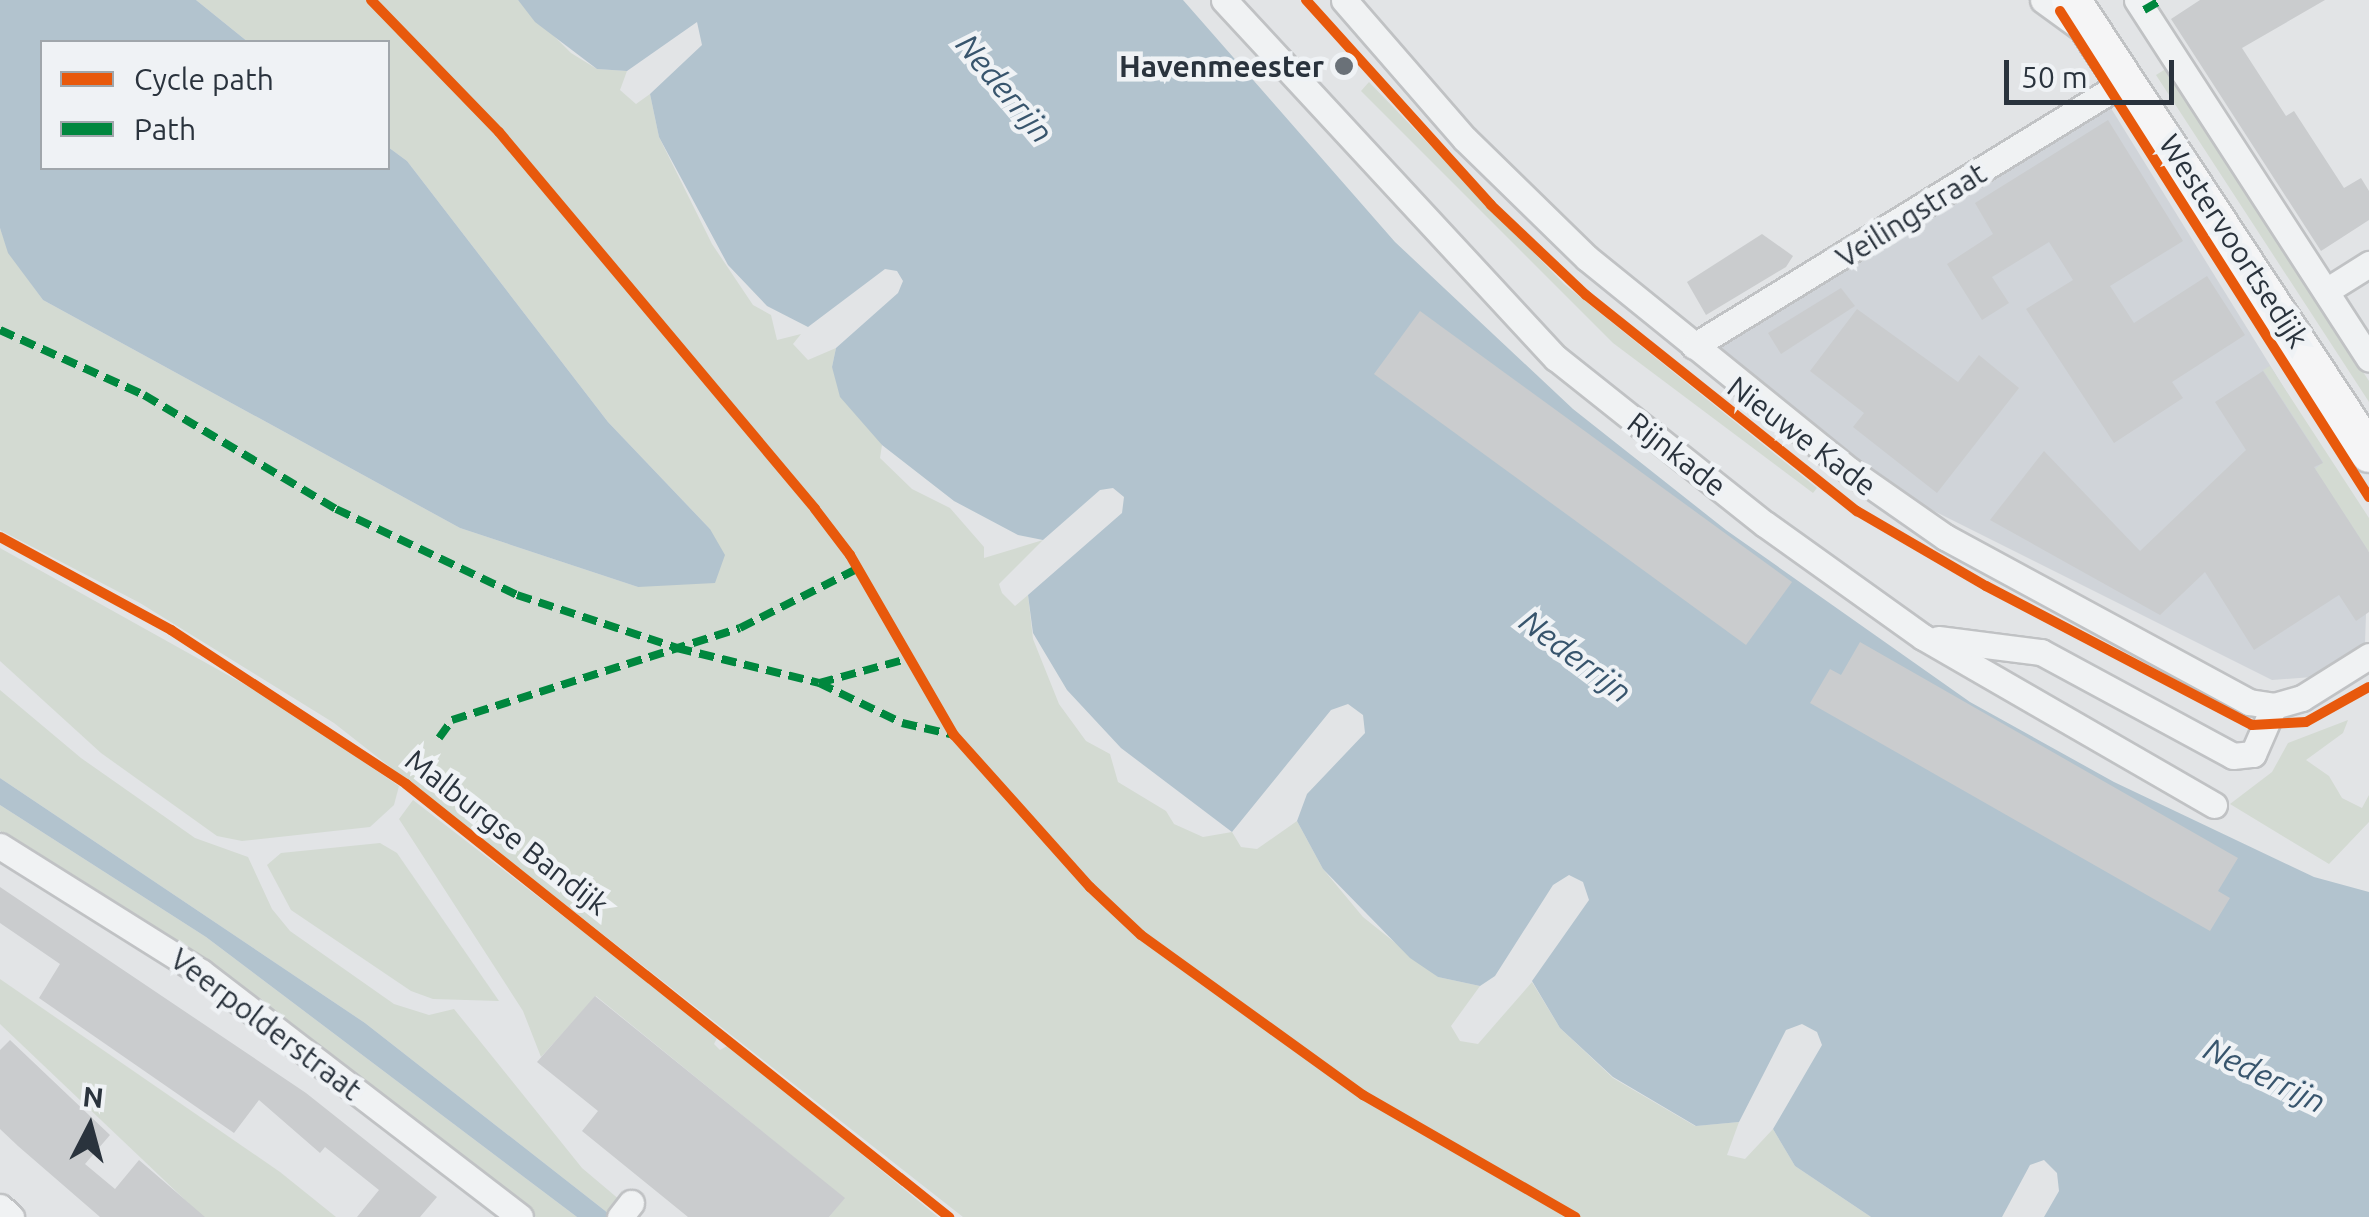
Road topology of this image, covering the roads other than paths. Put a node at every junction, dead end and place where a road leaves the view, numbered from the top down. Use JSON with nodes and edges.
{"nodes":[{"id":1,"x":1224,"y":0,"type":"edge"},
{"id":2,"x":1344,"y":0,"type":"edge"},
{"id":3,"x":2043,"y":0,"type":"edge"},
{"id":4,"x":2072,"y":0,"type":"edge"},
{"id":5,"x":2101,"y":0,"type":"edge"},
{"id":6,"x":2137,"y":0,"type":"edge"},
{"id":7,"x":2096,"y":39,"type":"junction"},
{"id":8,"x":2126,"y":81,"type":"junction"},
{"id":9,"x":2369,"y":264,"type":"edge"},
{"id":10,"x":2326,"y":291,"type":"junction"},
{"id":11,"x":1694,"y":346,"type":"junction"},
{"id":12,"x":2369,"y":358,"type":"edge"},
{"id":13,"x":2369,"y":414,"type":"edge"},
{"id":14,"x":2369,"y":453,"type":"edge"},
{"id":15,"x":1923,"y":637,"type":"junction"},
{"id":16,"x":2369,"y":656,"type":"edge"},
{"id":17,"x":2274,"y":706,"type":"junction"},
{"id":18,"x":2214,"y":805,"type":"dead end"},
{"id":19,"x":0,"y":846,"type":"edge"},
{"id":20,"x":0,"y":1207,"type":"edge"},
{"id":21,"x":11,"y":1217,"type":"edge"},
{"id":22,"x":520,"y":1217,"type":"edge"}],
"edges":[{"from":1,"to":15,"type":"street","name":"Rijnkade"},
{"from":2,"to":11,"type":"street","name":"Nieuwe Kade"},
{"from":3,"to":7,"type":"street","name":"Westervoortsedijk"},
{"from":4,"to":7,"type":"main road","name":"Westervoortsedijk"},
{"from":5,"to":13,"type":"main road","name":"Westervoortsedijk"},
{"from":6,"to":10,"type":"street","name":"Westervoortsedijk"},
{"from":7,"to":8,"type":"main road","name":"Westervoortsedijk"},
{"from":8,"to":11,"type":"street","name":"Veilingstraat"},
{"from":8,"to":14,"type":"main road","name":"Westervoortsedijk"},
{"from":9,"to":10,"type":"street"},
{"from":10,"to":12,"type":"street","name":"Westervoortsedijk"},
{"from":11,"to":17,"type":"street","name":"Nieuwe Kade"},
{"from":15,"to":17,"type":"street"},
{"from":15,"to":18,"type":"street","name":"Rijnkade"},
{"from":16,"to":17,"type":"street"},
{"from":19,"to":22,"type":"street","name":"Veerpolderstraat"},
{"from":20,"to":21,"type":"street"}]}
